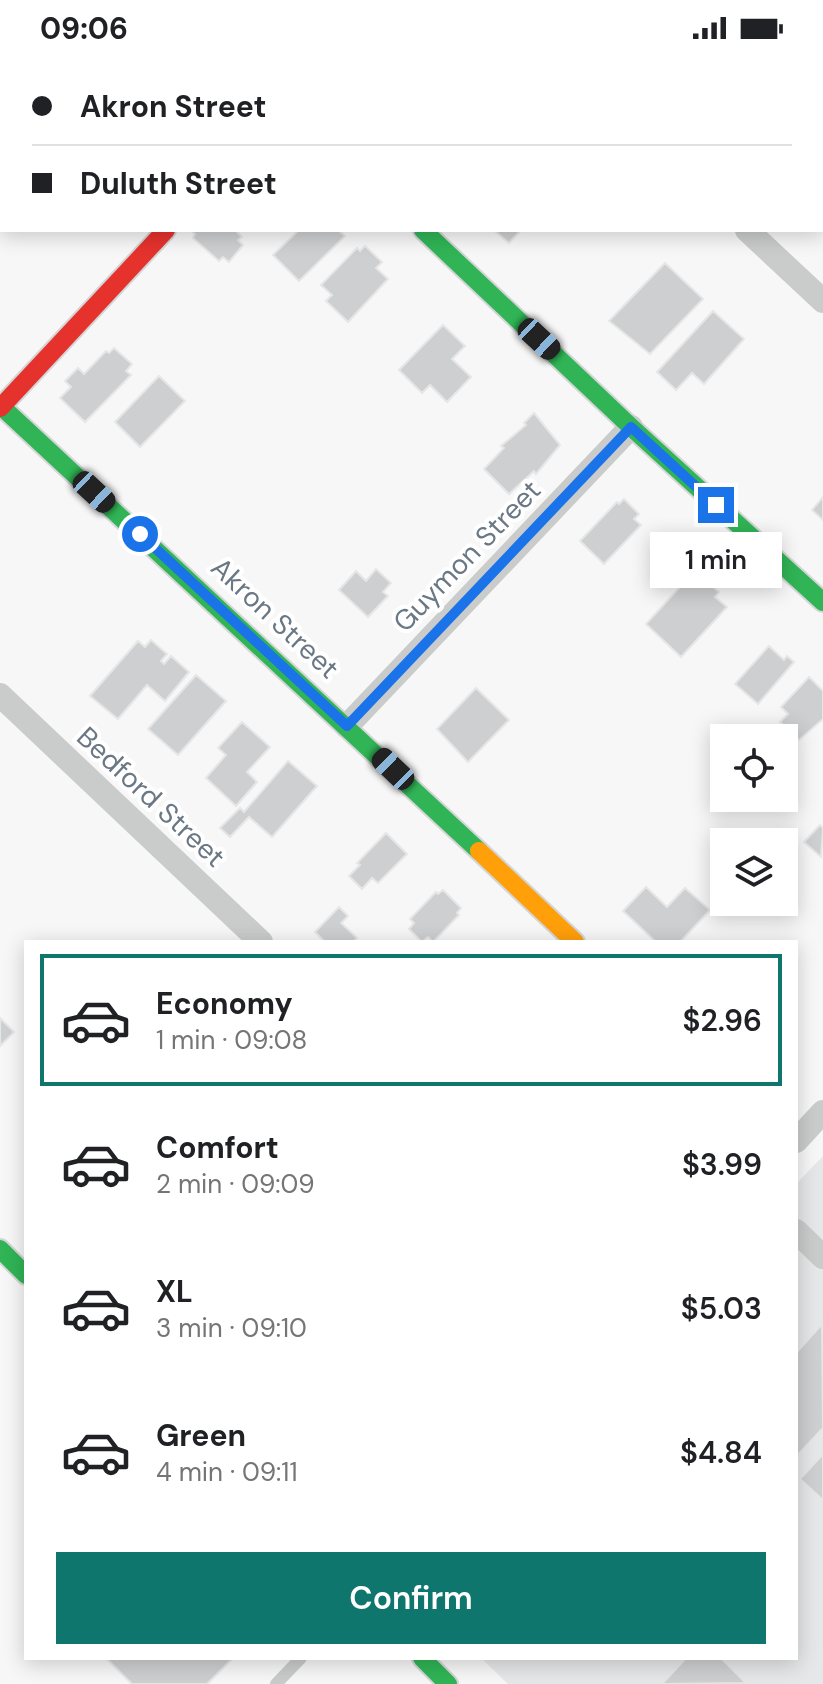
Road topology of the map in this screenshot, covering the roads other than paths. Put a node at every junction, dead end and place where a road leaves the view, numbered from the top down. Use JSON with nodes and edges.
{"nodes":[{"id":1,"x":164,"y":232,"type":"edge"},
{"id":2,"x":425,"y":232,"type":"edge"},
{"id":3,"x":749,"y":232,"type":"edge"},
{"id":4,"x":823,"y":301,"type":"edge"},
{"id":5,"x":1,"y":407,"type":"edge"},
{"id":6,"x":631,"y":427,"type":"junction"},
{"id":7,"x":823,"y":602,"type":"edge"},
{"id":8,"x":0,"y":695,"type":"edge"},
{"id":9,"x":347,"y":726,"type":"junction"},
{"id":10,"x":259,"y":940,"type":"edge"},
{"id":11,"x":573,"y":940,"type":"edge"},
{"id":12,"x":823,"y":1112,"type":"edge"},
{"id":13,"x":798,"y":1139,"type":"edge"},
{"id":14,"x":798,"y":1233,"type":"edge"},
{"id":15,"x":0,"y":1249,"type":"edge"},
{"id":16,"x":823,"y":1257,"type":"edge"},
{"id":17,"x":24,"y":1273,"type":"edge"},
{"id":18,"x":299,"y":1660,"type":"edge"},
{"id":19,"x":424,"y":1660,"type":"edge"},
{"id":20,"x":276,"y":1684,"type":"edge"},
{"id":21,"x":448,"y":1684,"type":"edge"}],
"edges":[{"from":1,"to":5,"type":"street"},
{"from":2,"to":6,"type":"street"},
{"from":3,"to":4,"type":"street"},
{"from":5,"to":9,"type":"street","name":"Akron Street"},
{"from":6,"to":7,"type":"street"},
{"from":6,"to":9,"type":"street","name":"Guymon Street"},
{"from":8,"to":10,"type":"street","name":"Bedford Street"},
{"from":9,"to":11,"type":"street","name":"Akron Street"},
{"from":12,"to":13,"type":"street"},
{"from":14,"to":16,"type":"street"},
{"from":15,"to":17,"type":"street"},
{"from":18,"to":20,"type":"lane"},
{"from":19,"to":21,"type":"street"}]}
